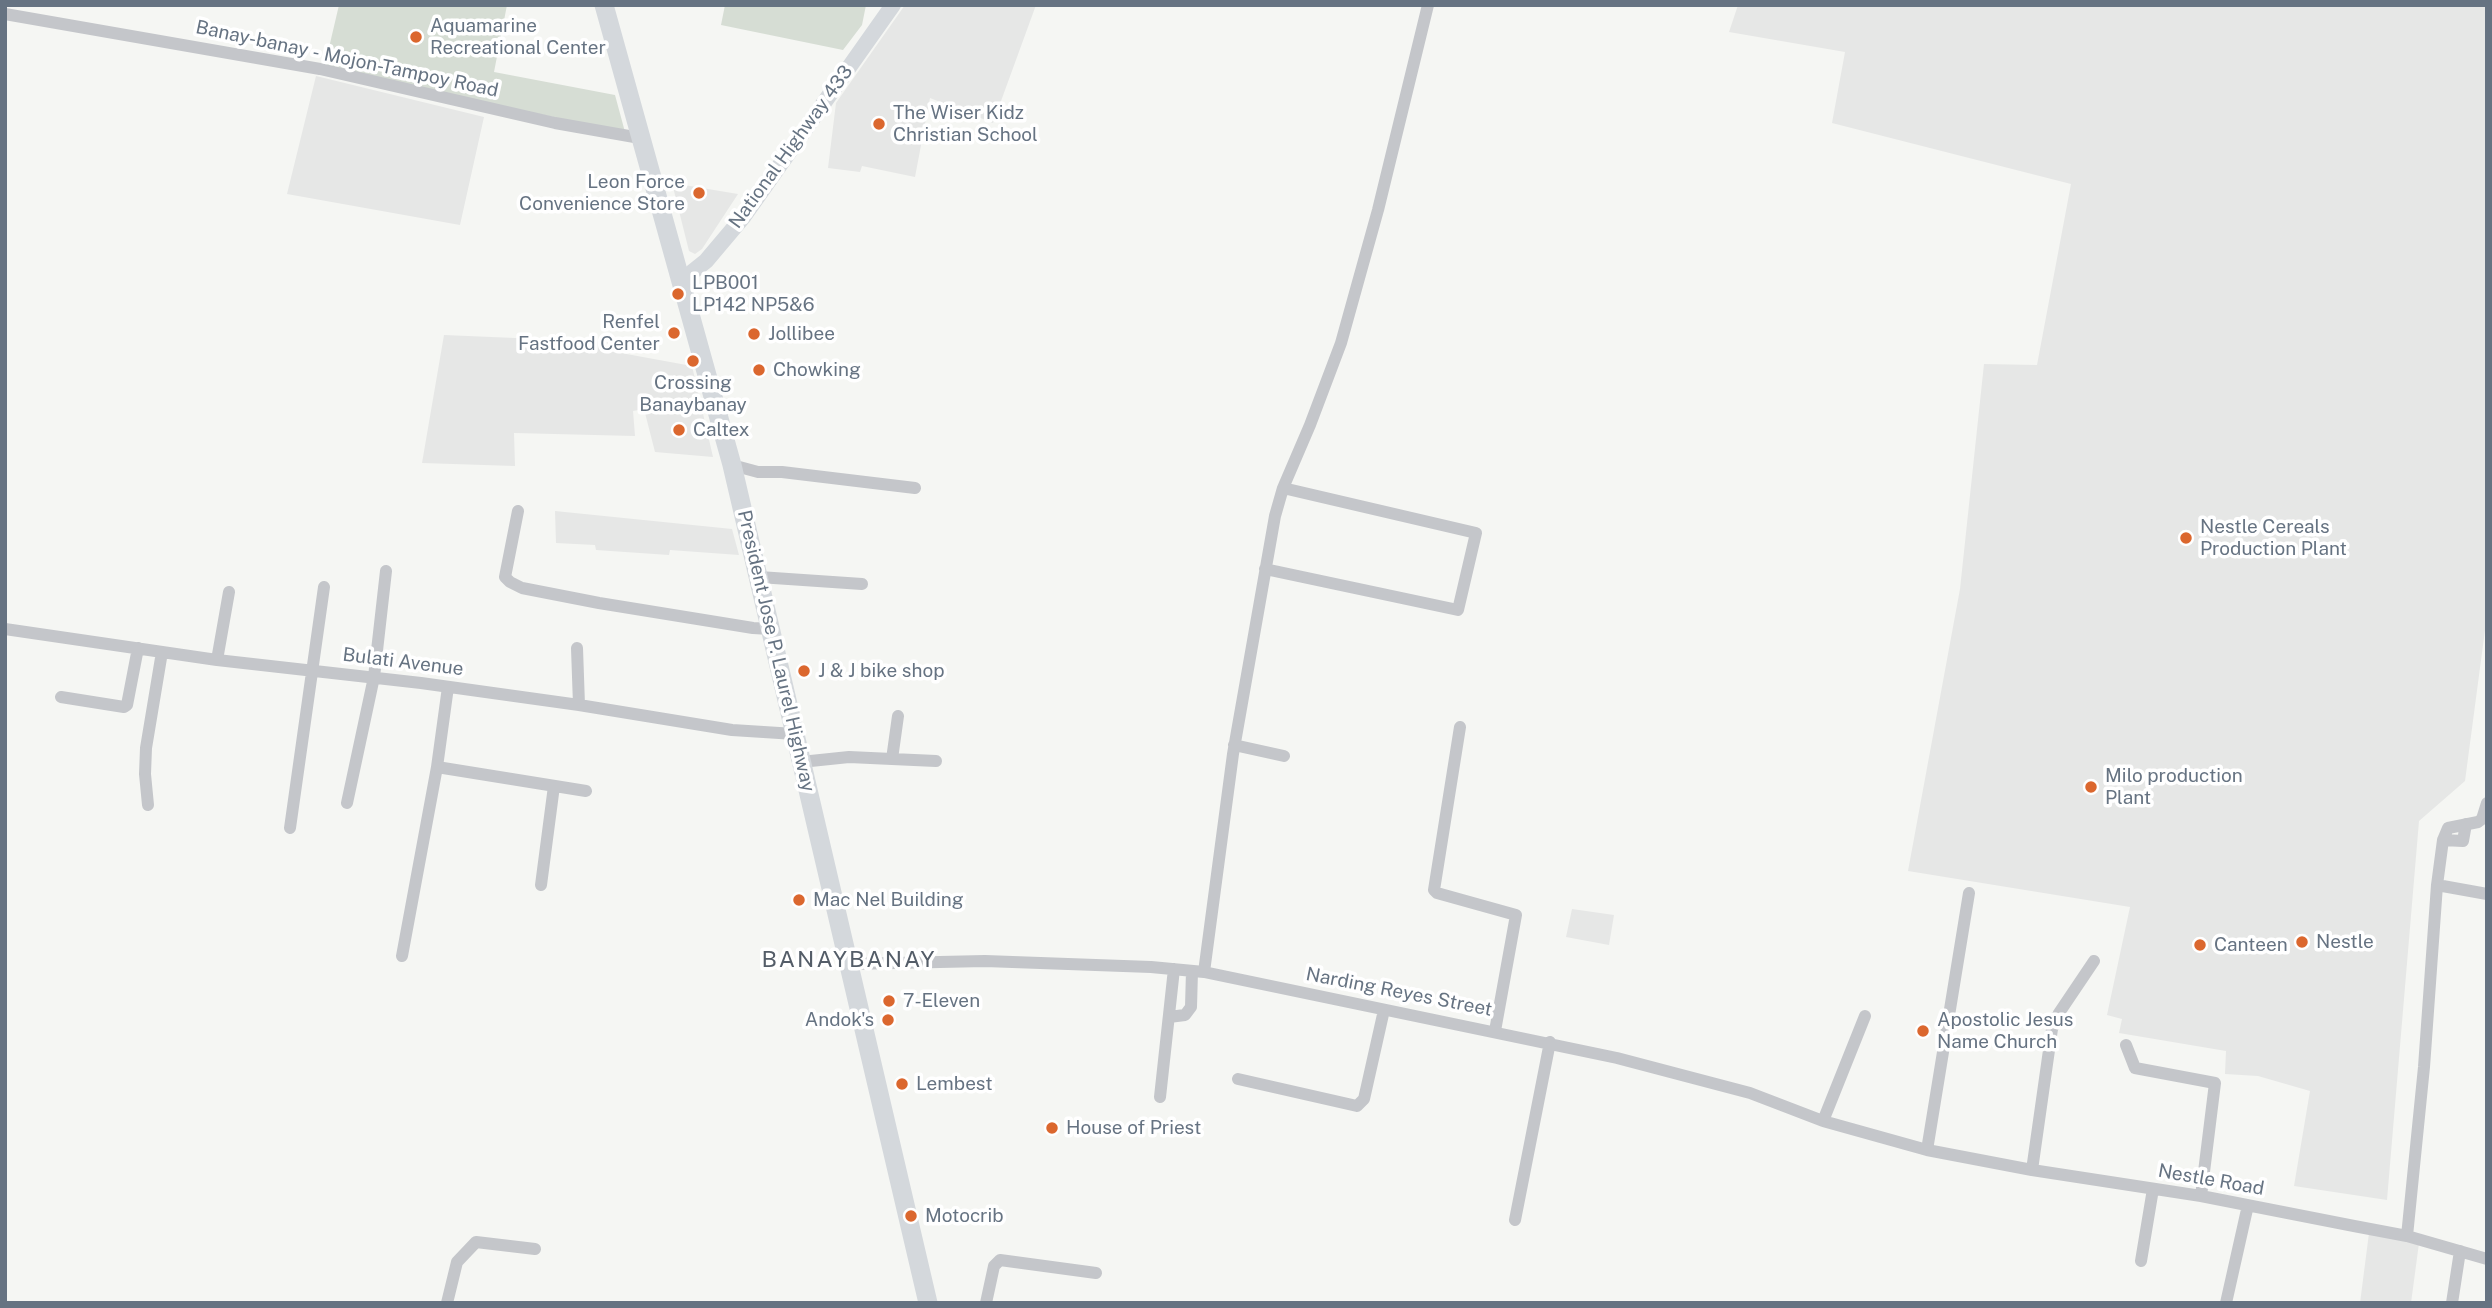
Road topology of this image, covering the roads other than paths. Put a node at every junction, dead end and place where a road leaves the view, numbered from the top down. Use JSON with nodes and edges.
{"nodes":[{"id":1,"x":604,"y":5,"type":"edge"},
{"id":2,"x":893,"y":5,"type":"edge"},
{"id":3,"x":1428,"y":5,"type":"edge"},
{"id":4,"x":5,"y":15,"type":"edge"},
{"id":5,"x":640,"y":138,"type":"junction"},
{"id":6,"x":681,"y":281,"type":"junction"},
{"id":7,"x":732,"y":465,"type":"junction"},
{"id":8,"x":915,"y":488,"type":"dead end"},
{"id":9,"x":1283,"y":488,"type":"junction"},
{"id":10,"x":518,"y":511,"type":"dead end"},
{"id":11,"x":1265,"y":569,"type":"junction"},
{"id":12,"x":386,"y":571,"type":"dead end"},
{"id":13,"x":759,"y":577,"type":"junction"},
{"id":14,"x":862,"y":584,"type":"dead end"},
{"id":15,"x":324,"y":587,"type":"dead end"},
{"id":16,"x":229,"y":592,"type":"dead end"},
{"id":17,"x":5,"y":629,"type":"edge"},
{"id":18,"x":771,"y":629,"type":"junction"},
{"id":19,"x":138,"y":648,"type":"junction"},
{"id":20,"x":578,"y":648,"type":"dead end"},
{"id":21,"x":162,"y":652,"type":"junction"},
{"id":22,"x":218,"y":660,"type":"junction"},
{"id":23,"x":314,"y":671,"type":"junction"},
{"id":24,"x":374,"y":677,"type":"junction"},
{"id":25,"x":448,"y":687,"type":"junction"},
{"id":26,"x":61,"y":697,"type":"dead end"},
{"id":27,"x":579,"y":705,"type":"junction"},
{"id":28,"x":898,"y":716,"type":"dead end"},
{"id":29,"x":1460,"y":727,"type":"dead end"},
{"id":30,"x":795,"y":734,"type":"junction"},
{"id":31,"x":1234,"y":746,"type":"junction"},
{"id":32,"x":1284,"y":756,"type":"dead end"},
{"id":33,"x":892,"y":758,"type":"junction"},
{"id":34,"x":936,"y":761,"type":"dead end"},
{"id":35,"x":801,"y":762,"type":"junction"},
{"id":36,"x":437,"y":768,"type":"junction"},
{"id":37,"x":554,"y":786,"type":"junction"},
{"id":38,"x":586,"y":791,"type":"dead end"},
{"id":39,"x":346,"y":803,"type":"dead end"},
{"id":40,"x":2487,"y":803,"type":"edge"},
{"id":41,"x":148,"y":806,"type":"dead end"},
{"id":42,"x":290,"y":828,"type":"dead end"},
{"id":43,"x":541,"y":885,"type":"dead end"},
{"id":44,"x":2437,"y":885,"type":"junction"},
{"id":45,"x":1969,"y":893,"type":"dead end"},
{"id":46,"x":2487,"y":894,"type":"edge"},
{"id":47,"x":402,"y":956,"type":"dead end"},
{"id":48,"x":2094,"y":961,"type":"dead end"},
{"id":49,"x":849,"y":964,"type":"junction"},
{"id":50,"x":1174,"y":969,"type":"junction"},
{"id":51,"x":1198,"y":971,"type":"junction"},
{"id":52,"x":1384,"y":1010,"type":"junction"},
{"id":53,"x":1865,"y":1016,"type":"dead end"},
{"id":54,"x":1169,"y":1017,"type":"junction"},
{"id":55,"x":1495,"y":1031,"type":"junction"},
{"id":56,"x":1550,"y":1042,"type":"junction"},
{"id":57,"x":2126,"y":1045,"type":"dead end"},
{"id":58,"x":1238,"y":1079,"type":"dead end"},
{"id":59,"x":1160,"y":1097,"type":"dead end"},
{"id":60,"x":1823,"y":1121,"type":"junction"},
{"id":61,"x":1927,"y":1150,"type":"junction"},
{"id":62,"x":2032,"y":1170,"type":"junction"},
{"id":63,"x":2153,"y":1189,"type":"junction"},
{"id":64,"x":2201,"y":1196,"type":"junction"},
{"id":65,"x":2248,"y":1205,"type":"junction"},
{"id":66,"x":1515,"y":1220,"type":"dead end"},
{"id":67,"x":2407,"y":1236,"type":"junction"},
{"id":68,"x":535,"y":1249,"type":"dead end"},
{"id":69,"x":2460,"y":1251,"type":"junction"},
{"id":70,"x":2487,"y":1259,"type":"edge"},
{"id":71,"x":2141,"y":1261,"type":"dead end"},
{"id":72,"x":1096,"y":1273,"type":"dead end"},
{"id":73,"x":447,"y":1303,"type":"edge"},
{"id":74,"x":928,"y":1303,"type":"edge"},
{"id":75,"x":986,"y":1303,"type":"edge"},
{"id":76,"x":2226,"y":1303,"type":"edge"},
{"id":77,"x":2452,"y":1303,"type":"edge"}],
"edges":[{"from":1,"to":5,"type":"highway","name":"President Jose P. Laurel Highway"},
{"from":2,"to":6,"type":"main road","name":"National Highway 433"},
{"from":3,"to":9,"type":"street"},
{"from":4,"to":5,"type":"street","name":"Banay-banay - Mojon-Tampoy Road"},
{"from":5,"to":6,"type":"highway","name":"President Jose P. Laurel Highway"},
{"from":6,"to":7,"type":"highway","name":"President Jose P. Laurel Highway"},
{"from":7,"to":8,"type":"street"},
{"from":7,"to":13,"type":"highway","name":"President Jose P. Laurel Highway"},
{"from":9,"to":11,"type":"street"},
{"from":9,"to":11,"type":"street"},
{"from":10,"to":18,"type":"street"},
{"from":11,"to":31,"type":"street"},
{"from":12,"to":24,"type":"street"},
{"from":13,"to":14,"type":"street"},
{"from":13,"to":18,"type":"highway","name":"President Jose P. Laurel Highway"},
{"from":15,"to":23,"type":"street"},
{"from":16,"to":22,"type":"street"},
{"from":17,"to":19,"type":"street","name":"Bulati Avenue"},
{"from":18,"to":30,"type":"highway","name":"President Jose P. Laurel Highway"},
{"from":19,"to":21,"type":"street","name":"Bulati Avenue"},
{"from":19,"to":26,"type":"street"},
{"from":20,"to":27,"type":"street"},
{"from":21,"to":22,"type":"street","name":"Bulati Avenue"},
{"from":21,"to":41,"type":"street"},
{"from":22,"to":23,"type":"street","name":"Bulati Avenue"},
{"from":23,"to":24,"type":"street","name":"Bulati Avenue"},
{"from":23,"to":42,"type":"street"},
{"from":24,"to":25,"type":"street","name":"Bulati Avenue"},
{"from":24,"to":39,"type":"street"},
{"from":25,"to":27,"type":"street","name":"Bulati Avenue"},
{"from":25,"to":36,"type":"street"},
{"from":27,"to":30,"type":"street","name":"Bulati Avenue"},
{"from":28,"to":33,"type":"street"},
{"from":29,"to":55,"type":"street"},
{"from":30,"to":35,"type":"highway","name":"President Jose P. Laurel Highway"},
{"from":31,"to":32,"type":"street"},
{"from":31,"to":51,"type":"street"},
{"from":33,"to":34,"type":"street"},
{"from":33,"to":35,"type":"street"},
{"from":35,"to":49,"type":"highway","name":"President Jose P. Laurel Highway"},
{"from":36,"to":37,"type":"street"},
{"from":36,"to":47,"type":"street"},
{"from":37,"to":38,"type":"street"},
{"from":37,"to":43,"type":"street"},
{"from":40,"to":44,"type":"street"},
{"from":44,"to":46,"type":"street"},
{"from":44,"to":67,"type":"street"},
{"from":45,"to":61,"type":"street"},
{"from":48,"to":62,"type":"street"},
{"from":49,"to":50,"type":"street","name":"Narding Reyes Street"},
{"from":49,"to":74,"type":"highway","name":"President Jose P. Laurel Highway"},
{"from":50,"to":51,"type":"street","name":"Narding Reyes Street"},
{"from":50,"to":54,"type":"street"},
{"from":51,"to":52,"type":"street","name":"Narding Reyes Street"},
{"from":51,"to":54,"type":"street"},
{"from":52,"to":55,"type":"street","name":"Narding Reyes Street"},
{"from":52,"to":58,"type":"street"},
{"from":53,"to":60,"type":"street"},
{"from":54,"to":59,"type":"street"},
{"from":55,"to":56,"type":"street","name":"Narding Reyes Street"},
{"from":56,"to":60,"type":"street","name":"Narding Reyes Street"},
{"from":56,"to":66,"type":"street"},
{"from":57,"to":64,"type":"street"},
{"from":60,"to":61,"type":"street","name":"Narding Reyes Street"},
{"from":61,"to":62,"type":"street","name":"Nestle Road"},
{"from":62,"to":63,"type":"street","name":"Nestle Road"},
{"from":63,"to":64,"type":"street","name":"Nestle Road"},
{"from":63,"to":71,"type":"street"},
{"from":64,"to":65,"type":"street","name":"Nestle Road"},
{"from":65,"to":67,"type":"street","name":"Nestle Road"},
{"from":65,"to":76,"type":"street"},
{"from":67,"to":69,"type":"street","name":"Nestle Road"},
{"from":68,"to":73,"type":"street"},
{"from":69,"to":70,"type":"street","name":"Nestle Road"},
{"from":69,"to":77,"type":"street"},
{"from":72,"to":75,"type":"street"}]}
